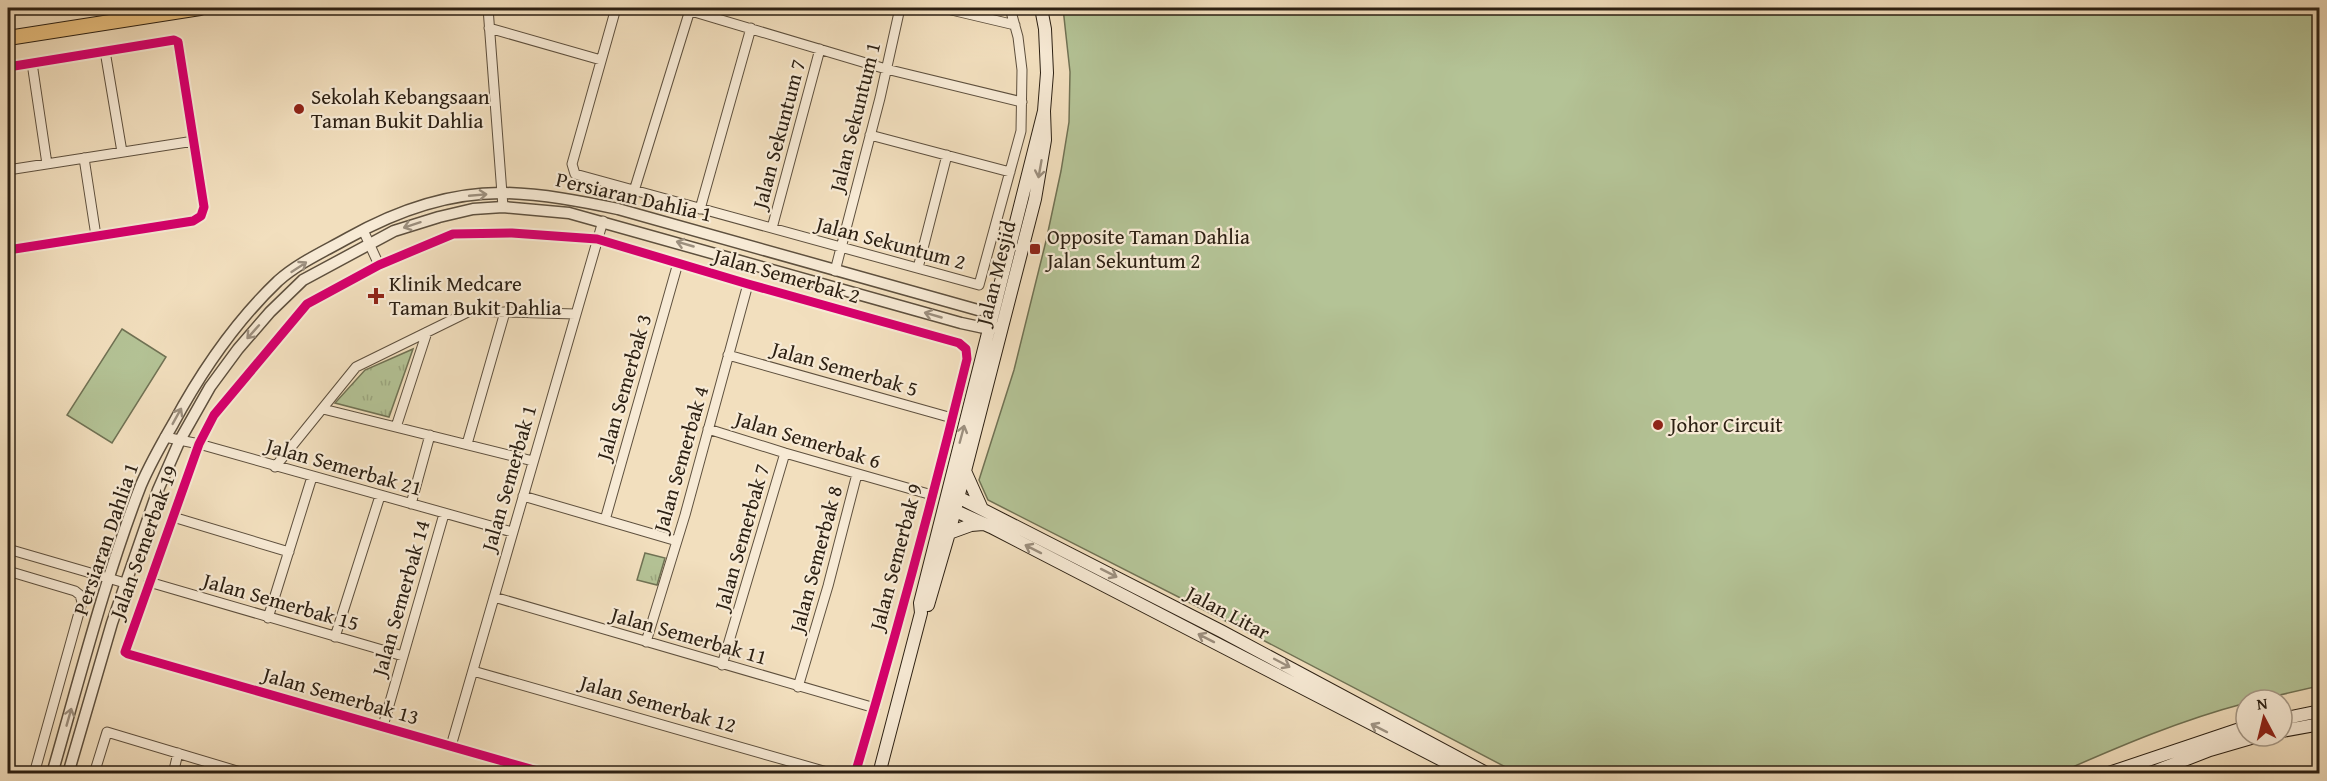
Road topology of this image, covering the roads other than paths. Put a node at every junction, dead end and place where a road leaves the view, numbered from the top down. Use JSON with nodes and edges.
{"nodes":[{"id":1,"x":200,"y":8,"type":"edge"},
{"id":2,"x":488,"y":8,"type":"edge"},
{"id":3,"x":616,"y":8,"type":"edge"},
{"id":4,"x":900,"y":8,"type":"edge"},
{"id":5,"x":943,"y":8,"type":"edge"},
{"id":6,"x":1010,"y":8,"type":"edge"},
{"id":7,"x":1041,"y":8,"type":"edge"},
{"id":8,"x":685,"y":9,"type":"edge"},
{"id":9,"x":1016,"y":25,"type":"junction"},
{"id":10,"x":489,"y":27,"type":"junction"},
{"id":11,"x":751,"y":28,"type":"junction"},
{"id":12,"x":8,"y":38,"type":"edge"},
{"id":13,"x":820,"y":49,"type":"junction"},
{"id":14,"x":105,"y":51,"type":"junction"},
{"id":15,"x":601,"y":60,"type":"junction"},
{"id":16,"x":32,"y":63,"type":"junction"},
{"id":17,"x":8,"y":67,"type":"edge"},
{"id":18,"x":886,"y":69,"type":"junction"},
{"id":19,"x":1022,"y":102,"type":"junction"},
{"id":20,"x":1044,"y":111,"type":"junction"},
{"id":21,"x":870,"y":135,"type":"junction"},
{"id":22,"x":194,"y":141,"type":"junction"},
{"id":23,"x":122,"y":152,"type":"junction"},
{"id":24,"x":947,"y":155,"type":"junction"},
{"id":25,"x":84,"y":158,"type":"junction"},
{"id":26,"x":47,"y":164,"type":"junction"},
{"id":27,"x":8,"y":170,"type":"edge"},
{"id":28,"x":1010,"y":172,"type":"junction"},
{"id":29,"x":634,"y":191,"type":"junction"},
{"id":30,"x":503,"y":193,"type":"junction"},
{"id":31,"x":503,"y":207,"type":"junction"},
{"id":32,"x":700,"y":208,"type":"junction"},
{"id":33,"x":603,"y":221,"type":"junction"},
{"id":34,"x":772,"y":228,"type":"junction"},
{"id":35,"x":363,"y":230,"type":"junction"},
{"id":36,"x":96,"y":236,"type":"junction"},
{"id":37,"x":597,"y":239,"type":"junction"},
{"id":38,"x":369,"y":243,"type":"junction"},
{"id":39,"x":841,"y":248,"type":"junction"},
{"id":40,"x":8,"y":250,"type":"edge"},
{"id":41,"x":678,"y":263,"type":"junction"},
{"id":42,"x":919,"y":264,"type":"dead end"},
{"id":43,"x":379,"y":265,"type":"junction"},
{"id":44,"x":835,"y":271,"type":"junction"},
{"id":45,"x":748,"y":284,"type":"junction"},
{"id":46,"x":997,"y":301,"type":"junction"},
{"id":47,"x":966,"y":305,"type":"junction"},
{"id":48,"x":506,"y":312,"type":"junction"},
{"id":49,"x":575,"y":314,"type":"junction"},
{"id":50,"x":961,"y":323,"type":"junction"},
{"id":51,"x":1003,"y":324,"type":"junction"},
{"id":52,"x":989,"y":329,"type":"junction"},
{"id":53,"x":427,"y":332,"type":"junction"},
{"id":54,"x":966,"y":349,"type":"joint"},
{"id":55,"x":729,"y":355,"type":"junction"},
{"id":56,"x":323,"y":409,"type":"junction"},
{"id":57,"x":952,"y":418,"type":"junction"},
{"id":58,"x":396,"y":427,"type":"junction"},
{"id":59,"x":708,"y":429,"type":"junction"},
{"id":60,"x":430,"y":435,"type":"junction"},
{"id":61,"x":165,"y":437,"type":"junction"},
{"id":62,"x":180,"y":440,"type":"junction"},
{"id":63,"x":199,"y":444,"type":"junction"},
{"id":64,"x":467,"y":444,"type":"junction"},
{"id":65,"x":785,"y":453,"type":"junction"},
{"id":66,"x":533,"y":461,"type":"junction"},
{"id":67,"x":275,"y":467,"type":"junction"},
{"id":68,"x":965,"y":471,"type":"junction"},
{"id":69,"x":857,"y":474,"type":"junction"},
{"id":70,"x":312,"y":477,"type":"junction"},
{"id":71,"x":953,"y":494,"type":"junction"},
{"id":72,"x":932,"y":495,"type":"junction"},
{"id":73,"x":380,"y":496,"type":"junction"},
{"id":74,"x":523,"y":496,"type":"junction"},
{"id":75,"x":411,"y":504,"type":"junction"},
{"id":76,"x":949,"y":508,"type":"junction"},
{"id":77,"x":982,"y":509,"type":"junction"},
{"id":78,"x":444,"y":514,"type":"junction"},
{"id":79,"x":173,"y":517,"type":"junction"},
{"id":80,"x":605,"y":520,"type":"junction"},
{"id":81,"x":984,"y":524,"type":"junction"},
{"id":82,"x":512,"y":532,"type":"junction"},
{"id":83,"x":948,"y":533,"type":"junction"},
{"id":84,"x":677,"y":541,"type":"junction"},
{"id":85,"x":8,"y":549,"type":"edge"},
{"id":86,"x":289,"y":552,"type":"junction"},
{"id":87,"x":9,"y":572,"type":"edge"},
{"id":88,"x":110,"y":579,"type":"junction"},
{"id":89,"x":149,"y":582,"type":"junction"},
{"id":90,"x":125,"y":583,"type":"junction"},
{"id":91,"x":8,"y":585,"type":"edge"},
{"id":92,"x":494,"y":597,"type":"junction"},
{"id":93,"x":921,"y":613,"type":"junction"},
{"id":94,"x":268,"y":618,"type":"junction"},
{"id":95,"x":335,"y":637,"type":"junction"},
{"id":96,"x":646,"y":642,"type":"junction"},
{"id":97,"x":125,"y":651,"type":"joint"},
{"id":98,"x":403,"y":656,"type":"junction"},
{"id":99,"x":722,"y":665,"type":"junction"},
{"id":100,"x":473,"y":670,"type":"junction"},
{"id":101,"x":798,"y":687,"type":"junction"},
{"id":102,"x":874,"y":708,"type":"junction"},
{"id":103,"x":2319,"y":711,"type":"edge"},
{"id":104,"x":2294,"y":716,"type":"edge"},
{"id":105,"x":2319,"y":724,"type":"edge"},
{"id":106,"x":383,"y":726,"type":"junction"},
{"id":107,"x":2294,"y":729,"type":"edge"},
{"id":108,"x":2234,"y":733,"type":"edge"},
{"id":109,"x":2234,"y":740,"type":"edge"},
{"id":110,"x":2208,"y":745,"type":"junction"},
{"id":111,"x":451,"y":746,"type":"junction"},
{"id":112,"x":178,"y":753,"type":"junction"},
{"id":113,"x":34,"y":774,"type":"edge"},
{"id":114,"x":52,"y":774,"type":"edge"},
{"id":115,"x":68,"y":774,"type":"edge"},
{"id":116,"x":94,"y":774,"type":"edge"},
{"id":117,"x":173,"y":774,"type":"edge"},
{"id":118,"x":247,"y":774,"type":"edge"},
{"id":119,"x":548,"y":774,"type":"edge"},
{"id":120,"x":834,"y":774,"type":"edge"},
{"id":121,"x":855,"y":774,"type":"edge"},
{"id":122,"x":879,"y":774,"type":"edge"},
{"id":123,"x":1469,"y":774,"type":"edge"},
{"id":124,"x":1488,"y":774,"type":"edge"},
{"id":125,"x":2106,"y":774,"type":"edge"},
{"id":126,"x":2148,"y":774,"type":"edge"}],
"edges":[{"from":1,"to":12,"type":"main road"},
{"from":2,"to":10,"type":"street"},
{"from":3,"to":15,"type":"street"},
{"from":4,"to":18,"type":"street","name":"Jalan Sekuntum 1"},
{"from":5,"to":9,"type":"street"},
{"from":6,"to":9,"type":"street","name":"Jalan Sekuntum 2"},
{"from":7,"to":20,"type":"main road","name":"Jalan Mesjid"},
{"from":8,"to":11,"type":"street"},
{"from":8,"to":29,"type":"street"},
{"from":9,"to":19,"type":"street","name":"Jalan Sekuntum 2"},
{"from":10,"to":15,"type":"street"},
{"from":10,"to":30,"type":"street"},
{"from":11,"to":13,"type":"street"},
{"from":11,"to":32,"type":"street"},
{"from":13,"to":18,"type":"street"},
{"from":13,"to":34,"type":"street","name":"Jalan Sekuntum 7"},
{"from":14,"to":16,"type":"street"},
{"from":14,"to":22,"type":"street"},
{"from":14,"to":23,"type":"street"},
{"from":15,"to":29,"type":"street","name":"Jalan Sekuntum 2"},
{"from":16,"to":17,"type":"street"},
{"from":16,"to":26,"type":"street"},
{"from":18,"to":19,"type":"street"},
{"from":18,"to":21,"type":"street","name":"Jalan Sekuntum 1"},
{"from":19,"to":28,"type":"street","name":"Jalan Sekuntum 2"},
{"from":20,"to":46,"type":"main road","name":"Jalan Mesjid"},
{"from":20,"to":51,"type":"main road","name":"Jalan Mesjid","one_way":true},
{"from":21,"to":24,"type":"street"},
{"from":21,"to":39,"type":"street","name":"Jalan Sekuntum 1"},
{"from":22,"to":23,"type":"street"},
{"from":22,"to":36,"type":"street"},
{"from":23,"to":25,"type":"street"},
{"from":24,"to":28,"type":"street"},
{"from":24,"to":42,"type":"street"},
{"from":25,"to":26,"type":"street"},
{"from":25,"to":36,"type":"street"},
{"from":26,"to":27,"type":"street"},
{"from":28,"to":39,"type":"street","name":"Jalan Sekuntum 2"},
{"from":29,"to":32,"type":"street","name":"Jalan Sekuntum 2"},
{"from":30,"to":31,"type":"street"},
{"from":35,"to":30,"type":"street","name":"Persiaran Dahlia 1","one_way":true},
{"from":30,"to":44,"type":"street","name":"Persiaran Dahlia 1"},
{"from":31,"to":33,"type":"street","name":"Persiaran Dahlia 1"},
{"from":31,"to":38,"type":"street","name":"Persiaran Dahlia 1","one_way":true},
{"from":32,"to":34,"type":"street","name":"Jalan Sekuntum 2"},
{"from":33,"to":37,"type":"street","name":"Jalan Semerbak 1"},
{"from":50,"to":33,"type":"street","name":"Persiaran Dahlia 1","one_way":true},
{"from":34,"to":39,"type":"street","name":"Jalan Sekuntum 2"},
{"from":35,"to":38,"type":"street"},
{"from":61,"to":35,"type":"street","name":"Persiaran Dahlia 1","one_way":true},
{"from":36,"to":40,"type":"street"},
{"from":37,"to":41,"type":"street","name":"Jalan Semerbak 2"},
{"from":37,"to":43,"type":"street","name":"Jalan Semerbak 2"},
{"from":37,"to":49,"type":"street","name":"Jalan Semerbak 1"},
{"from":38,"to":43,"type":"street"},
{"from":38,"to":62,"type":"street","name":"Persiaran Dahlia 1","one_way":true},
{"from":39,"to":44,"type":"street","name":"Jalan Sekuntum 1"},
{"from":41,"to":45,"type":"street","name":"Jalan Semerbak 2"},
{"from":41,"to":80,"type":"street","name":"Jalan Semerbak 3"},
{"from":43,"to":63,"type":"street","name":"Jalan Semerbak 19"},
{"from":44,"to":47,"type":"street","name":"Persiaran Dahlia 1"},
{"from":45,"to":54,"type":"street","name":"Jalan Semerbak 2"},
{"from":45,"to":55,"type":"street","name":"Jalan Semerbak 4"},
{"from":46,"to":47,"type":"street","name":"Persiaran Dahlia 1"},
{"from":46,"to":52,"type":"main road","name":"Jalan Mesjid"},
{"from":47,"to":50,"type":"street"},
{"from":48,"to":49,"type":"street"},
{"from":48,"to":53,"type":"street"},
{"from":48,"to":64,"type":"street"},
{"from":49,"to":66,"type":"street","name":"Jalan Semerbak 1"},
{"from":50,"to":52,"type":"street","name":"Persiaran Dahlia 1"},
{"from":51,"to":52,"type":"street"},
{"from":51,"to":68,"type":"main road","name":"Jalan Mesjid"},
{"from":71,"to":52,"type":"main road","name":"Jalan Mesjid","one_way":true},
{"from":53,"to":56,"type":"street"},
{"from":53,"to":58,"type":"street"},
{"from":54,"to":57,"type":"street","name":"Jalan Semerbak 9"},
{"from":55,"to":57,"type":"street","name":"Jalan Semerbak 5"},
{"from":55,"to":59,"type":"street","name":"Jalan Semerbak 4"},
{"from":56,"to":58,"type":"street"},
{"from":56,"to":67,"type":"street"},
{"from":57,"to":72,"type":"street","name":"Jalan Semerbak 9"},
{"from":58,"to":60,"type":"street"},
{"from":59,"to":65,"type":"street","name":"Jalan Semerbak 6"},
{"from":59,"to":84,"type":"street","name":"Jalan Semerbak 4"},
{"from":60,"to":64,"type":"street"},
{"from":60,"to":75,"type":"street"},
{"from":61,"to":62,"type":"street","name":"Jalan Semerbak 21"},
{"from":61,"to":88,"type":"street","name":"Persiaran Dahlia 1"},
{"from":62,"to":63,"type":"street","name":"Jalan Semerbak 21"},
{"from":62,"to":90,"type":"street","name":"Persiaran Dahlia 1"},
{"from":63,"to":67,"type":"street","name":"Jalan Semerbak 21"},
{"from":63,"to":79,"type":"street","name":"Jalan Semerbak 19"},
{"from":64,"to":66,"type":"street"},
{"from":65,"to":69,"type":"street","name":"Jalan Semerbak 6"},
{"from":65,"to":99,"type":"street","name":"Jalan Semerbak 7"},
{"from":66,"to":74,"type":"street","name":"Jalan Semerbak 1"},
{"from":67,"to":70,"type":"street","name":"Jalan Semerbak 21"},
{"from":68,"to":71,"type":"main road","name":"Jalan Mesjid"},
{"from":68,"to":77,"type":"main road"},
{"from":69,"to":72,"type":"street","name":"Jalan Semerbak 6"},
{"from":69,"to":101,"type":"street","name":"Jalan Semerbak 8"},
{"from":70,"to":73,"type":"street","name":"Jalan Semerbak 21"},
{"from":70,"to":86,"type":"street"},
{"from":71,"to":76,"type":"main road","name":"Jalan Mesjid"},
{"from":71,"to":77,"type":"main road","name":"Jalan Litar"},
{"from":72,"to":102,"type":"street","name":"Jalan Semerbak 9"},
{"from":73,"to":75,"type":"street","name":"Jalan Semerbak 21"},
{"from":73,"to":95,"type":"street"},
{"from":74,"to":80,"type":"street"},
{"from":74,"to":82,"type":"street","name":"Jalan Semerbak 1"},
{"from":75,"to":78,"type":"street","name":"Jalan Semerbak 21"},
{"from":76,"to":81,"type":"main road","name":"Jalan Litar"},
{"from":76,"to":83,"type":"main road","name":"Jalan Mesjid"},
{"from":76,"to":93,"type":"main road","name":"Jalan Mesjid"},
{"from":77,"to":124,"type":"main road","name":"Jalan Litar","one_way":true},
{"from":78,"to":82,"type":"street","name":"Jalan Semerbak 21"},
{"from":78,"to":98,"type":"street","name":"Jalan Semerbak 14"},
{"from":79,"to":86,"type":"street"},
{"from":79,"to":89,"type":"street","name":"Jalan Semerbak 19"},
{"from":80,"to":84,"type":"street"},
{"from":81,"to":83,"type":"main road"},
{"from":123,"to":81,"type":"main road","name":"Jalan Litar","one_way":true},
{"from":82,"to":92,"type":"street","name":"Jalan Semerbak 1"},
{"from":83,"to":93,"type":"main road","name":"Jalan Mesjid"},
{"from":84,"to":96,"type":"street","name":"Jalan Semerbak 4"},
{"from":85,"to":88,"type":"street"},
{"from":86,"to":94,"type":"street"},
{"from":87,"to":91,"type":"street"},
{"from":87,"to":113,"type":"street"},
{"from":88,"to":90,"type":"street"},
{"from":114,"to":88,"type":"street","name":"Persiaran Dahlia 1","one_way":true},
{"from":89,"to":94,"type":"street","name":"Jalan Semerbak 15"},
{"from":89,"to":97,"type":"street","name":"Jalan Semerbak 19"},
{"from":90,"to":115,"type":"street","name":"Persiaran Dahlia 1"},
{"from":92,"to":96,"type":"street","name":"Jalan Semerbak 11"},
{"from":92,"to":100,"type":"street","name":"Jalan Semerbak 1"},
{"from":93,"to":122,"type":"main road","name":"Jalan Mesjid"},
{"from":94,"to":95,"type":"street","name":"Jalan Semerbak 15"},
{"from":95,"to":98,"type":"street","name":"Jalan Semerbak 15"},
{"from":96,"to":99,"type":"street","name":"Jalan Semerbak 11"},
{"from":97,"to":106,"type":"street","name":"Jalan Semerbak 13"},
{"from":98,"to":106,"type":"street","name":"Jalan Semerbak 14"},
{"from":99,"to":101,"type":"street","name":"Jalan Semerbak 11"},
{"from":100,"to":111,"type":"street","name":"Jalan Semerbak 1"},
{"from":100,"to":120,"type":"street","name":"Jalan Semerbak 12"},
{"from":101,"to":102,"type":"street","name":"Jalan Semerbak 11"},
{"from":102,"to":121,"type":"street","name":"Jalan Semerbak 9"},
{"from":103,"to":104,"type":"main road"},
{"from":105,"to":107,"type":"main road"},
{"from":106,"to":111,"type":"street","name":"Jalan Semerbak 13"},
{"from":108,"to":110,"type":"main road"},
{"from":109,"to":110,"type":"main road"},
{"from":110,"to":125,"type":"main road"},
{"from":110,"to":126,"type":"main road"},
{"from":111,"to":119,"type":"street","name":"Jalan Semerbak 13"},
{"from":112,"to":116,"type":"street"},
{"from":112,"to":117,"type":"street"},
{"from":112,"to":118,"type":"street"}]}
